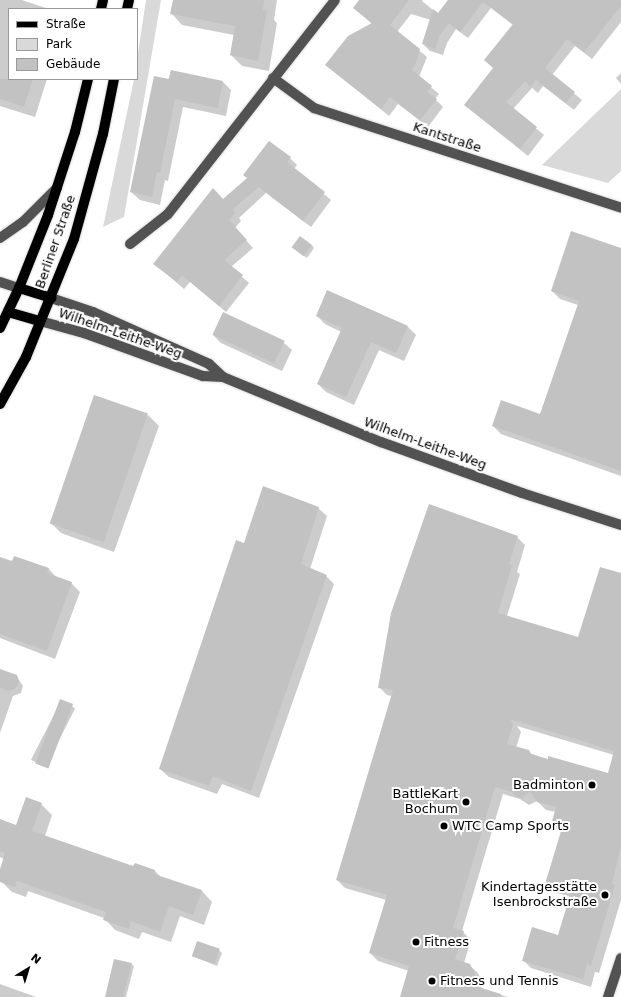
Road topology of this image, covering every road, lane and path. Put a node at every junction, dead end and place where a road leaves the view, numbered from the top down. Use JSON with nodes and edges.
{"nodes":[{"id":1,"x":335,"y":0,"type":"edge"},
{"id":2,"x":273,"y":78,"type":"junction"},
{"id":3,"x":88,"y":80,"type":"edge"},
{"id":4,"x":114,"y":80,"type":"edge"},
{"id":5,"x":57,"y":188,"type":"junction"},
{"id":6,"x":621,"y":208,"type":"edge"},
{"id":7,"x":0,"y":238,"type":"edge"},
{"id":8,"x":130,"y":244,"type":"dead end"},
{"id":9,"x":0,"y":282,"type":"edge"},
{"id":10,"x":19,"y":288,"type":"junction"},
{"id":11,"x":51,"y":298,"type":"junction"},
{"id":12,"x":4,"y":310,"type":"edge"},
{"id":13,"x":40,"y":321,"type":"junction"},
{"id":14,"x":0,"y":328,"type":"edge"},
{"id":15,"x":223,"y":377,"type":"junction"},
{"id":16,"x":0,"y":404,"type":"edge"},
{"id":17,"x":621,"y":525,"type":"edge"},
{"id":18,"x":621,"y":958,"type":"edge"},
{"id":19,"x":608,"y":997,"type":"edge"}],
"edges":[{"from":1,"to":2,"type":"street"},
{"from":2,"to":6,"type":"street","name":"Kantstraße"},
{"from":2,"to":8,"type":"street"},
{"from":3,"to":5,"type":"main road","name":"Berliner Straße"},
{"from":4,"to":11,"type":"main road","name":"Berliner Straße"},
{"from":5,"to":7,"type":"street"},
{"from":5,"to":10,"type":"main road","name":"Berliner Straße"},
{"from":9,"to":10,"type":"street"},
{"from":10,"to":11,"type":"main road","name":"Wilhelm-Leithe-Weg"},
{"from":10,"to":12,"type":"main road","name":"Berliner Straße"},
{"from":11,"to":13,"type":"main road","name":"Berliner Straße"},
{"from":11,"to":15,"type":"street","name":"Wilhelm-Leithe-Weg"},
{"from":12,"to":13,"type":"main road","name":"Wilhelm-Leithe-Weg"},
{"from":12,"to":14,"type":"main road","name":"Berliner Straße"},
{"from":13,"to":15,"type":"street","name":"Wilhelm-Leithe-Weg"},
{"from":13,"to":16,"type":"main road","name":"Berliner Straße"},
{"from":15,"to":17,"type":"street","name":"Wilhelm-Leithe-Weg"},
{"from":18,"to":19,"type":"street"}]}
